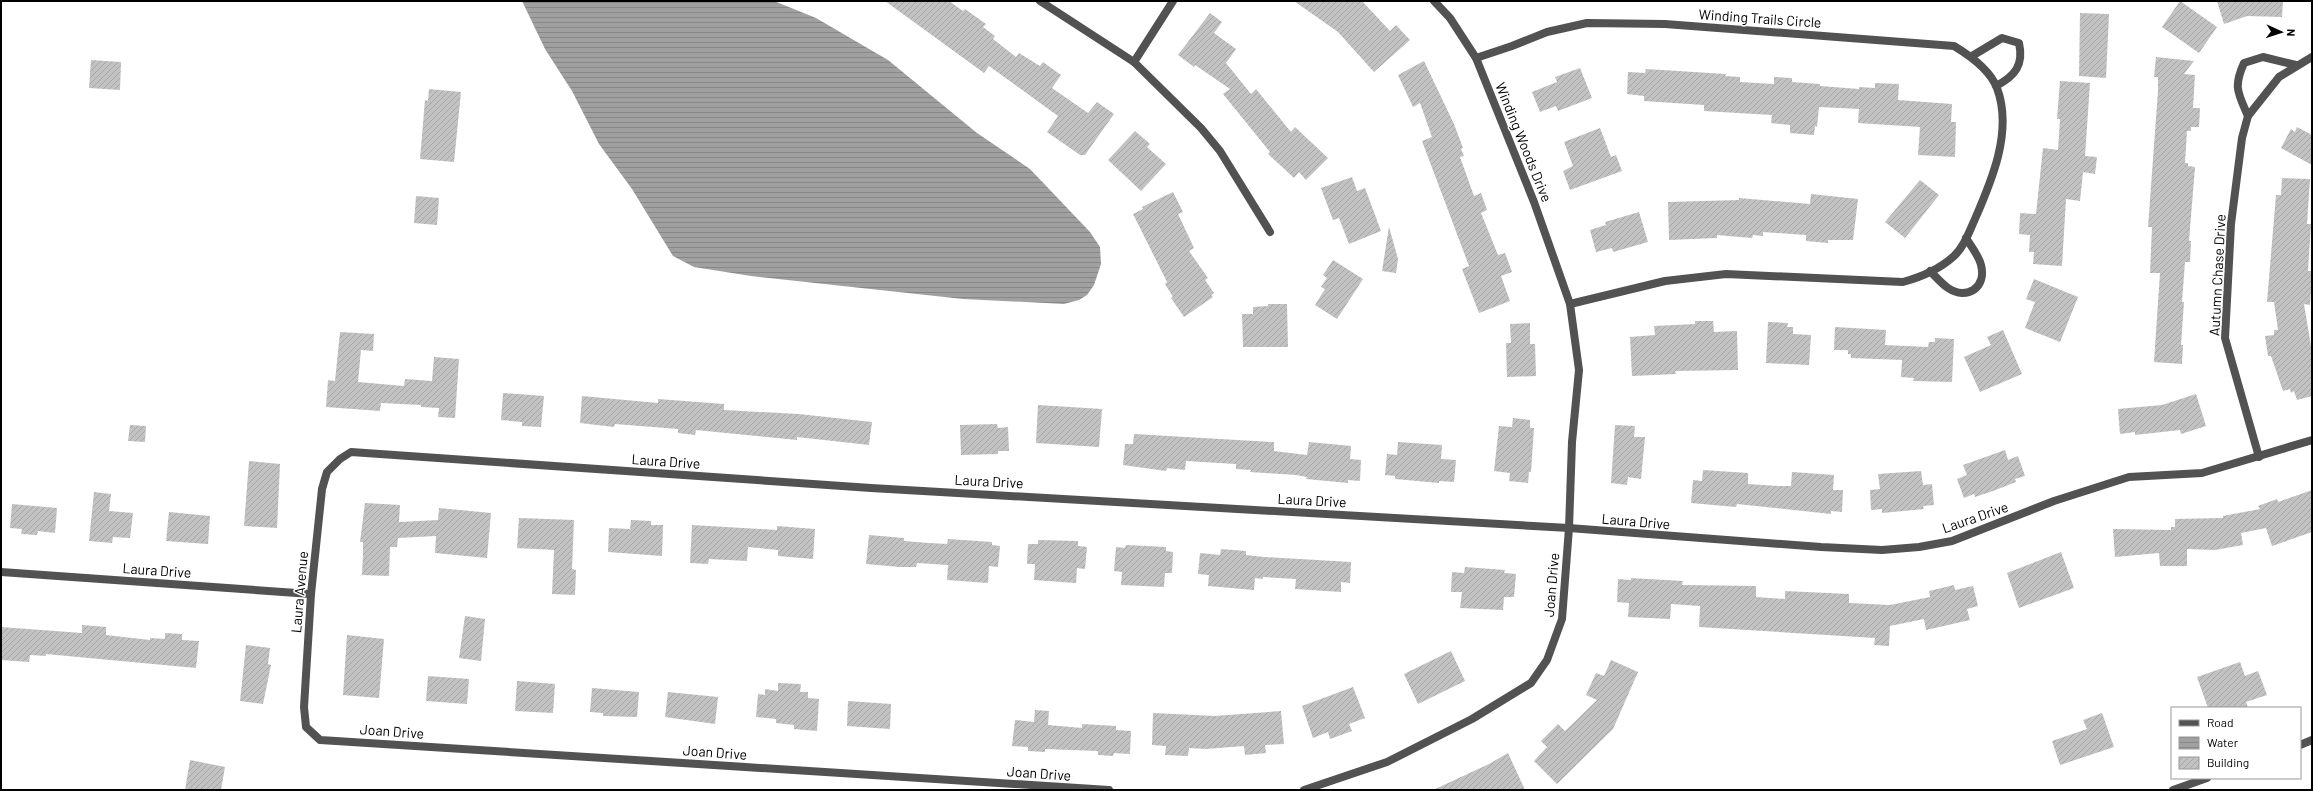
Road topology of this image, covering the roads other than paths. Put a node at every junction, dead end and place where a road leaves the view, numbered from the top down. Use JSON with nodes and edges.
{"nodes":[{"id":1,"x":1040,"y":1,"type":"edge"},
{"id":2,"x":1173,"y":1,"type":"edge"},
{"id":3,"x":1434,"y":1,"type":"edge"},
{"id":4,"x":1972,"y":56,"type":"junction"},
{"id":5,"x":2312,"y":57,"type":"edge"},
{"id":6,"x":1476,"y":58,"type":"junction"},
{"id":7,"x":1134,"y":62,"type":"junction"},
{"id":8,"x":2296,"y":65,"type":"junction"},
{"id":9,"x":1996,"y":86,"type":"junction"},
{"id":10,"x":2248,"y":116,"type":"junction"},
{"id":11,"x":1270,"y":232,"type":"dead end"},
{"id":12,"x":1966,"y":238,"type":"junction"},
{"id":13,"x":1930,"y":271,"type":"junction"},
{"id":14,"x":1570,"y":304,"type":"junction"},
{"id":15,"x":2312,"y":440,"type":"edge"},
{"id":16,"x":351,"y":452,"type":"joint"},
{"id":17,"x":2259,"y":457,"type":"junction"},
{"id":18,"x":1569,"y":528,"type":"junction"},
{"id":19,"x":1,"y":572,"type":"edge"},
{"id":20,"x":311,"y":594,"type":"junction"},
{"id":21,"x":320,"y":740,"type":"joint"},
{"id":22,"x":2312,"y":740,"type":"edge"},
{"id":23,"x":2301,"y":745,"type":"edge"},
{"id":24,"x":2206,"y":779,"type":"edge"},
{"id":25,"x":2194,"y":787,"type":"edge"},
{"id":26,"x":1109,"y":790,"type":"edge"},
{"id":27,"x":1304,"y":790,"type":"edge"},
{"id":28,"x":2173,"y":790,"type":"edge"}],
"edges":[{"from":1,"to":7,"type":"street"},
{"from":2,"to":7,"type":"street"},
{"from":3,"to":6,"type":"street","name":"Winding Woods Drive"},
{"from":4,"to":6,"type":"street","name":"Winding Trails Circle"},
{"from":4,"to":9,"type":"street","name":"Winding Trails Circle"},
{"from":4,"to":9,"type":"street"},
{"from":5,"to":8,"type":"street","name":"Autumn Chase Drive"},
{"from":6,"to":14,"type":"street","name":"Winding Woods Drive"},
{"from":7,"to":11,"type":"street"},
{"from":8,"to":10,"type":"street","name":"Autumn Chase Drive"},
{"from":8,"to":10,"type":"street"},
{"from":9,"to":12,"type":"street","name":"Winding Trails Circle"},
{"from":10,"to":17,"type":"street","name":"Autumn Chase Drive"},
{"from":12,"to":13,"type":"street","name":"Winding Trails Circle"},
{"from":12,"to":13,"type":"street"},
{"from":13,"to":14,"type":"street","name":"Winding Trails Circle"},
{"from":14,"to":18,"type":"street","name":"Joan Drive"},
{"from":15,"to":17,"type":"street","name":"Laura Drive"},
{"from":16,"to":18,"type":"street","name":"Laura Drive"},
{"from":16,"to":20,"type":"street","name":"Laura Avenue"},
{"from":17,"to":18,"type":"street","name":"Laura Drive"},
{"from":18,"to":27,"type":"street","name":"Joan Drive"},
{"from":19,"to":20,"type":"street","name":"Laura Drive"},
{"from":20,"to":21,"type":"street","name":"Laura Avenue"},
{"from":21,"to":26,"type":"street","name":"Joan Drive"},
{"from":22,"to":23,"type":"street"},
{"from":24,"to":25,"type":"street"},
{"from":25,"to":28,"type":"street"}]}
